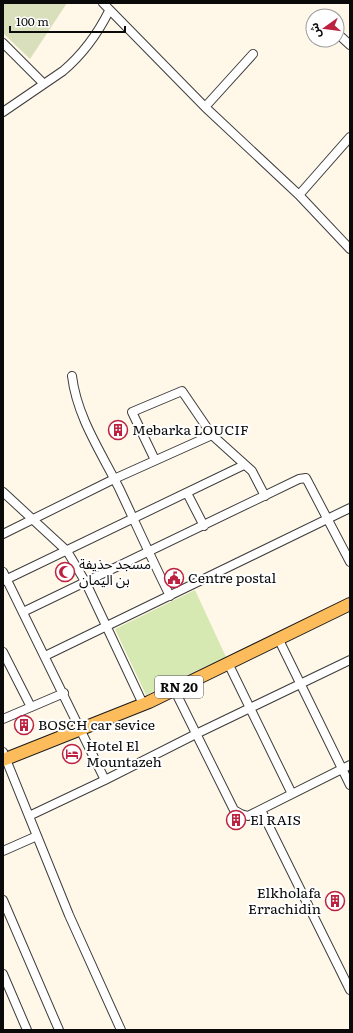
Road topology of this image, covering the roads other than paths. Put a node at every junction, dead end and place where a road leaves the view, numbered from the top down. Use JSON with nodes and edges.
{"nodes":[{"id":1,"x":103,"y":3,"type":"edge"},
{"id":2,"x":109,"y":11,"type":"junction"},
{"id":3,"x":3,"y":43,"type":"edge"},
{"id":4,"x":253,"y":54,"type":"dead end"},
{"id":5,"x":44,"y":84,"type":"junction"},
{"id":6,"x":205,"y":107,"type":"junction"},
{"id":7,"x":3,"y":112,"type":"edge"},
{"id":8,"x":350,"y":137,"type":"edge"},
{"id":9,"x":299,"y":195,"type":"junction"},
{"id":10,"x":350,"y":249,"type":"edge"},
{"id":11,"x":72,"y":376,"type":"dead end"},
{"id":12,"x":212,"y":435,"type":"junction"},
{"id":13,"x":155,"y":460,"type":"junction"},
{"id":14,"x":244,"y":465,"type":"junction"},
{"id":15,"x":114,"y":480,"type":"junction"},
{"id":16,"x":3,"y":492,"type":"edge"},
{"id":17,"x":187,"y":493,"type":"junction"},
{"id":18,"x":265,"y":496,"type":"junction"},
{"id":19,"x":350,"y":508,"type":"edge"},
{"id":20,"x":134,"y":518,"type":"junction"},
{"id":21,"x":34,"y":519,"type":"junction"},
{"id":22,"x":328,"y":520,"type":"junction"},
{"id":23,"x":204,"y":526,"type":"junction"},
{"id":24,"x":3,"y":534,"type":"edge"},
{"id":25,"x":67,"y":551,"type":"junction"},
{"id":26,"x":148,"y":552,"type":"junction"},
{"id":27,"x":350,"y":562,"type":"edge"},
{"id":28,"x":4,"y":578,"type":"edge"},
{"id":29,"x":86,"y":583,"type":"junction"},
{"id":30,"x":170,"y":596,"type":"junction"},
{"id":31,"x":350,"y":604,"type":"edge"},
{"id":32,"x":23,"y":612,"type":"junction"},
{"id":33,"x":106,"y":626,"type":"junction"},
{"id":34,"x":278,"y":638,"type":"junction"},
{"id":35,"x":3,"y":652,"type":"edge"},
{"id":36,"x":45,"y":656,"type":"junction"},
{"id":37,"x":350,"y":660,"type":"edge"},
{"id":38,"x":228,"y":662,"type":"junction"},
{"id":39,"x":300,"y":684,"type":"junction"},
{"id":40,"x":174,"y":689,"type":"junction"},
{"id":41,"x":64,"y":694,"type":"junction"},
{"id":42,"x":143,"y":704,"type":"junction"},
{"id":43,"x":31,"y":707,"type":"junction"},
{"id":44,"x":250,"y":708,"type":"junction"},
{"id":45,"x":3,"y":719,"type":"edge"},
{"id":46,"x":80,"y":728,"type":"junction"},
{"id":47,"x":196,"y":734,"type":"junction"},
{"id":48,"x":4,"y":757,"type":"edge"},
{"id":49,"x":350,"y":765,"type":"edge"},
{"id":50,"x":342,"y":769,"type":"junction"},
{"id":51,"x":105,"y":780,"type":"junction"},
{"id":52,"x":350,"y":785,"type":"edge"},
{"id":53,"x":292,"y":794,"type":"junction"},
{"id":54,"x":261,"y":810,"type":"junction"},
{"id":55,"x":29,"y":816,"type":"junction"},
{"id":56,"x":37,"y":836,"type":"junction"},
{"id":57,"x":3,"y":851,"type":"edge"},
{"id":58,"x":3,"y":900,"type":"edge"},
{"id":59,"x":3,"y":974,"type":"edge"},
{"id":60,"x":6,"y":989,"type":"edge"},
{"id":61,"x":350,"y":990,"type":"edge"},
{"id":62,"x":27,"y":1030,"type":"edge"},
{"id":63,"x":59,"y":1030,"type":"edge"},
{"id":64,"x":121,"y":1030,"type":"edge"}],
"edges":[{"from":1,"to":2,"type":"street"},
{"from":2,"to":5,"type":"street"},
{"from":2,"to":6,"type":"street"},
{"from":3,"to":5,"type":"street"},
{"from":4,"to":6,"type":"street"},
{"from":5,"to":7,"type":"street"},
{"from":6,"to":9,"type":"street"},
{"from":8,"to":9,"type":"street"},
{"from":9,"to":10,"type":"street"},
{"from":11,"to":15,"type":"street"},
{"from":12,"to":13,"type":"street"},
{"from":12,"to":13,"type":"street"},
{"from":12,"to":14,"type":"street"},
{"from":13,"to":15,"type":"street"},
{"from":14,"to":17,"type":"street"},
{"from":14,"to":18,"type":"street"},
{"from":15,"to":20,"type":"street"},
{"from":15,"to":21,"type":"street"},
{"from":16,"to":21,"type":"street"},
{"from":17,"to":20,"type":"street"},
{"from":17,"to":23,"type":"street"},
{"from":18,"to":22,"type":"street"},
{"from":18,"to":23,"type":"street"},
{"from":19,"to":22,"type":"street"},
{"from":20,"to":25,"type":"street"},
{"from":20,"to":26,"type":"street"},
{"from":21,"to":24,"type":"street"},
{"from":21,"to":25,"type":"street"},
{"from":22,"to":27,"type":"street"},
{"from":22,"to":30,"type":"street"},
{"from":23,"to":26,"type":"street"},
{"from":25,"to":28,"type":"street"},
{"from":25,"to":29,"type":"street"},
{"from":26,"to":29,"type":"street"},
{"from":26,"to":30,"type":"street"},
{"from":28,"to":32,"type":"street"},
{"from":29,"to":32,"type":"street"},
{"from":29,"to":33,"type":"street"},
{"from":30,"to":33,"type":"street"},
{"from":31,"to":34,"type":"main road","number":"RN 20"},
{"from":32,"to":36,"type":"street"},
{"from":33,"to":36,"type":"street"},
{"from":33,"to":42,"type":"street"},
{"from":34,"to":38,"type":"main road","number":"RN 20"},
{"from":34,"to":39,"type":"street"},
{"from":35,"to":43,"type":"street"},
{"from":36,"to":41,"type":"street"},
{"from":37,"to":39,"type":"street"},
{"from":38,"to":40,"type":"main road","number":"RN 20"},
{"from":38,"to":44,"type":"street"},
{"from":39,"to":44,"type":"street"},
{"from":39,"to":50,"type":"street"},
{"from":40,"to":42,"type":"main road","number":"RN 20"},
{"from":40,"to":47,"type":"street"},
{"from":41,"to":43,"type":"street"},
{"from":41,"to":46,"type":"street"},
{"from":42,"to":46,"type":"main road","number":"RN 20"},
{"from":43,"to":45,"type":"street"},
{"from":44,"to":47,"type":"street"},
{"from":44,"to":53,"type":"street"},
{"from":46,"to":48,"type":"main road","number":"RN 20"},
{"from":46,"to":51,"type":"street"},
{"from":47,"to":51,"type":"street"},
{"from":47,"to":54,"type":"street"},
{"from":48,"to":55,"type":"street"},
{"from":49,"to":50,"type":"street"},
{"from":50,"to":52,"type":"street"},
{"from":50,"to":53,"type":"street"},
{"from":51,"to":55,"type":"street"},
{"from":53,"to":54,"type":"street"},
{"from":54,"to":61,"type":"street"},
{"from":55,"to":56,"type":"street"},
{"from":56,"to":57,"type":"street"},
{"from":56,"to":64,"type":"street"},
{"from":58,"to":63,"type":"street"},
{"from":59,"to":60,"type":"street"},
{"from":60,"to":62,"type":"street"}]}
